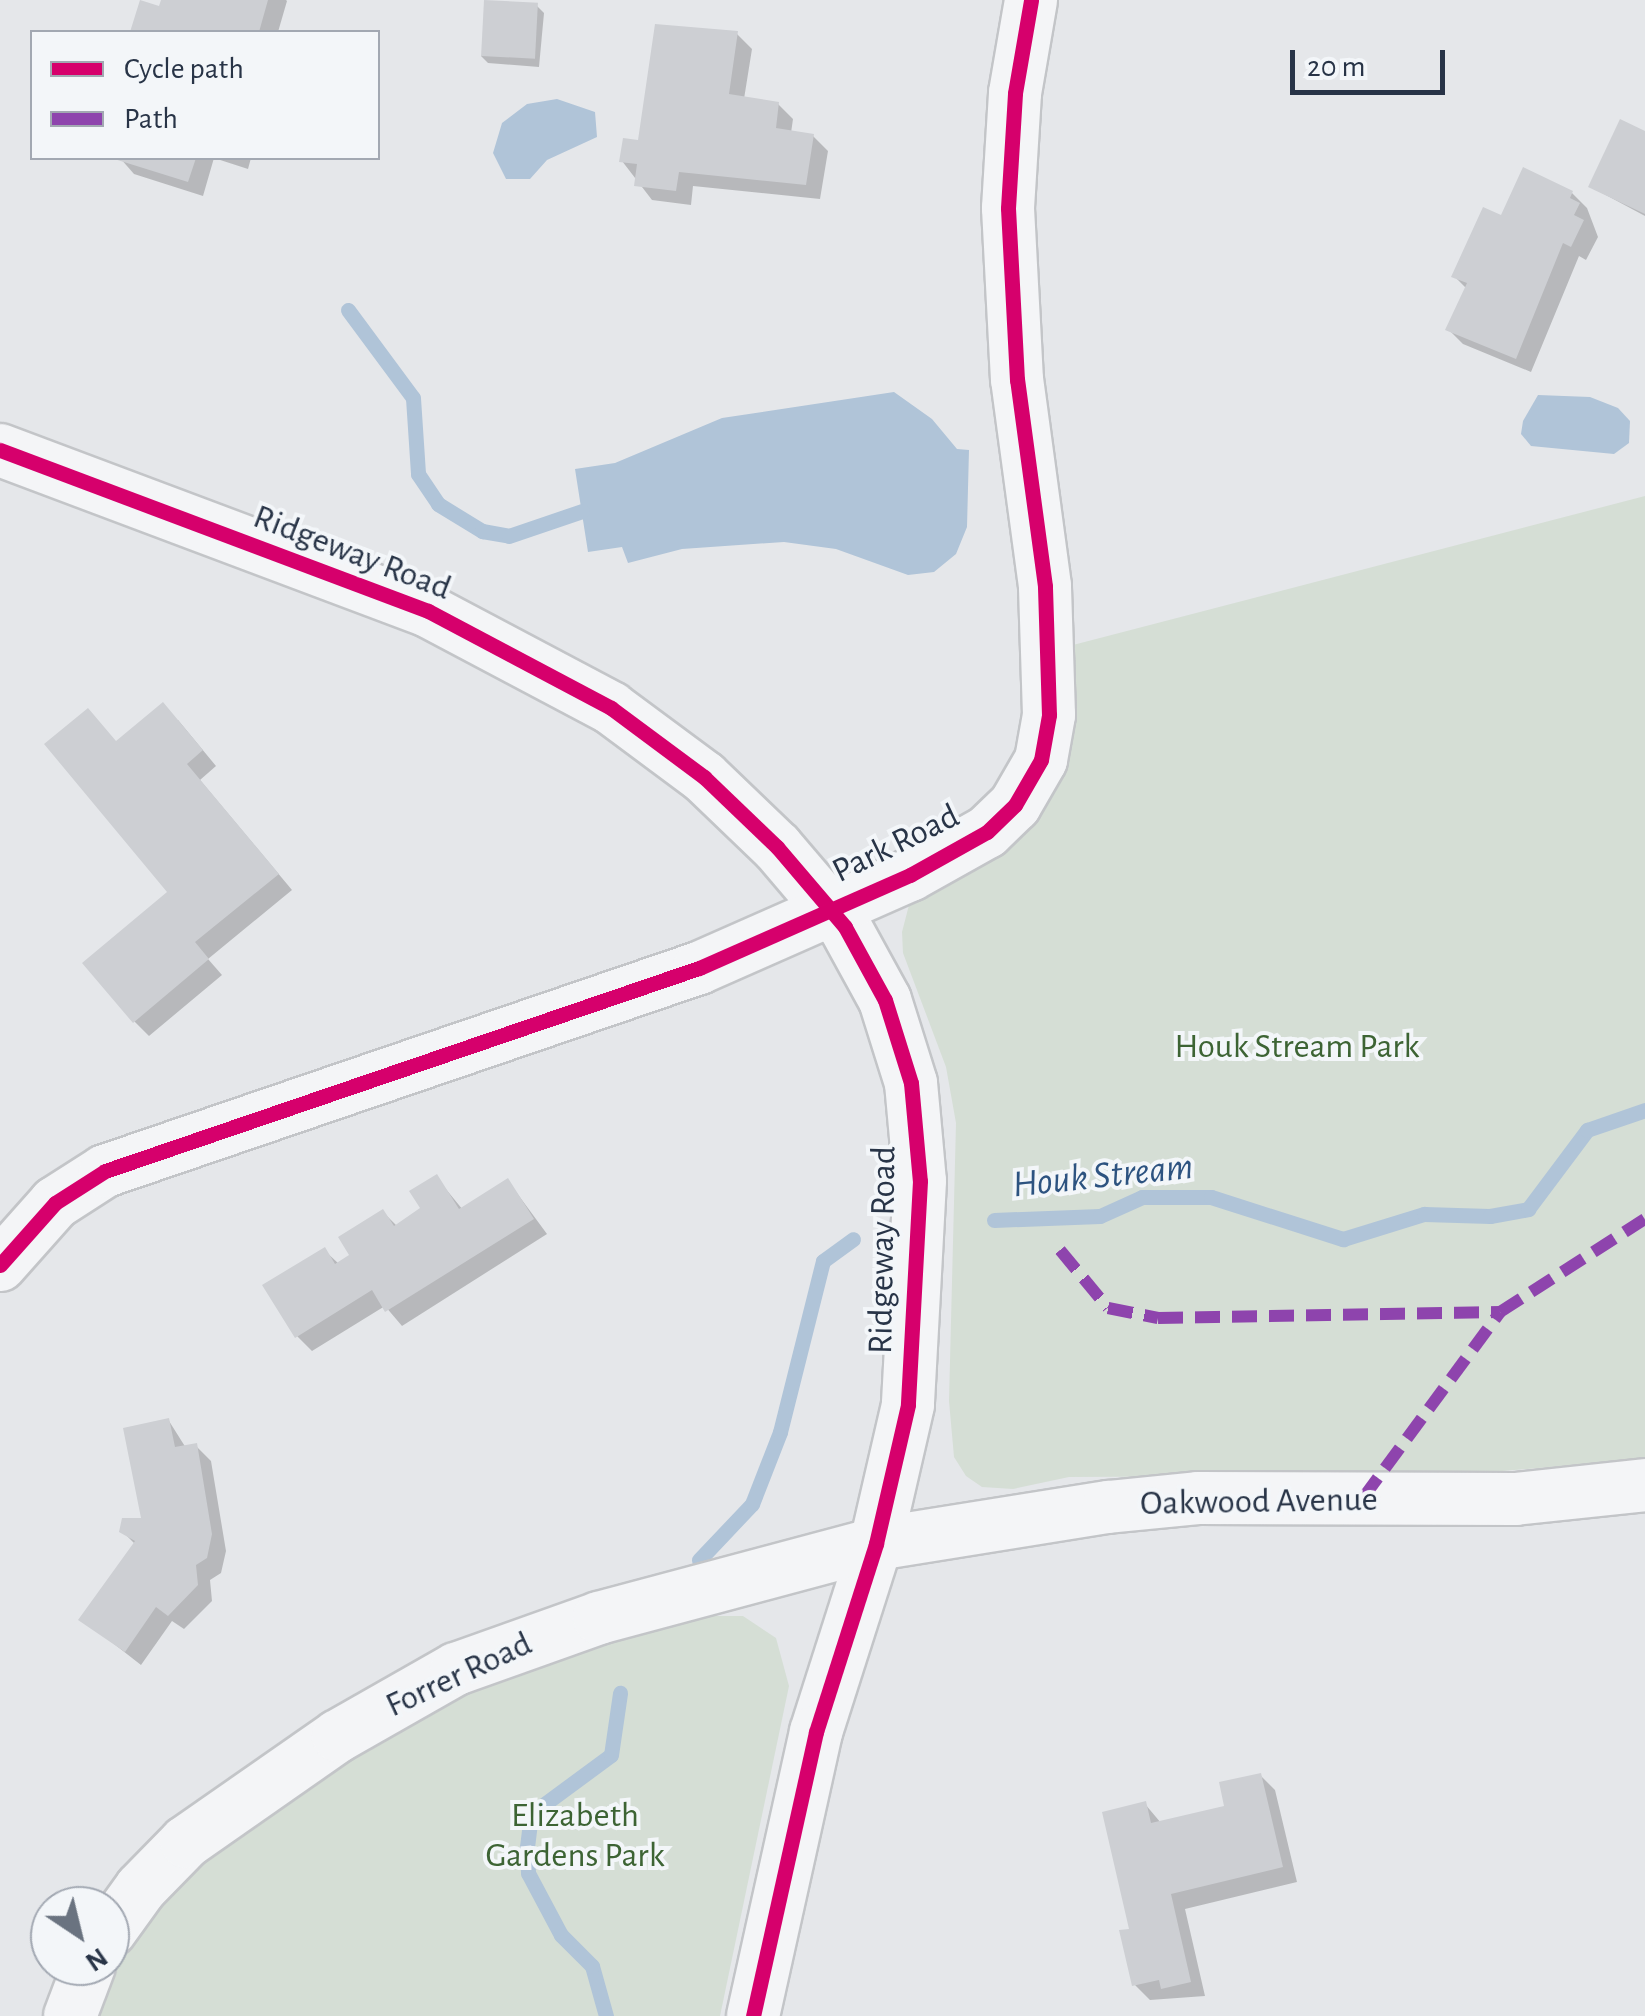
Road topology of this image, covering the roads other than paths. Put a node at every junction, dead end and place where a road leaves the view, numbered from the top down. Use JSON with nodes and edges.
{"nodes":[{"id":1,"x":1032,"y":0,"type":"edge"},
{"id":2,"x":0,"y":450,"type":"edge"},
{"id":3,"x":830,"y":909,"type":"junction"},
{"id":4,"x":0,"y":1265,"type":"edge"},
{"id":5,"x":1645,"y":1485,"type":"edge"},
{"id":6,"x":876,"y":1544,"type":"junction"},
{"id":7,"x":130,"y":1902,"type":"edge"},
{"id":8,"x":81,"y":1986,"type":"edge"},
{"id":9,"x":70,"y":2016,"type":"edge"},
{"id":10,"x":753,"y":2016,"type":"edge"}],
"edges":[{"from":1,"to":3,"type":"street","name":"Park Road"},
{"from":2,"to":3,"type":"street","name":"Ridgeway Road"},
{"from":3,"to":4,"type":"street","name":"Park Road"},
{"from":3,"to":6,"type":"street","name":"Ridgeway Road"},
{"from":5,"to":6,"type":"street","name":"Oakwood Avenue"},
{"from":6,"to":7,"type":"street","name":"Forrer Road"},
{"from":6,"to":10,"type":"street","name":"Ridgeway Road"},
{"from":8,"to":9,"type":"street"}]}
